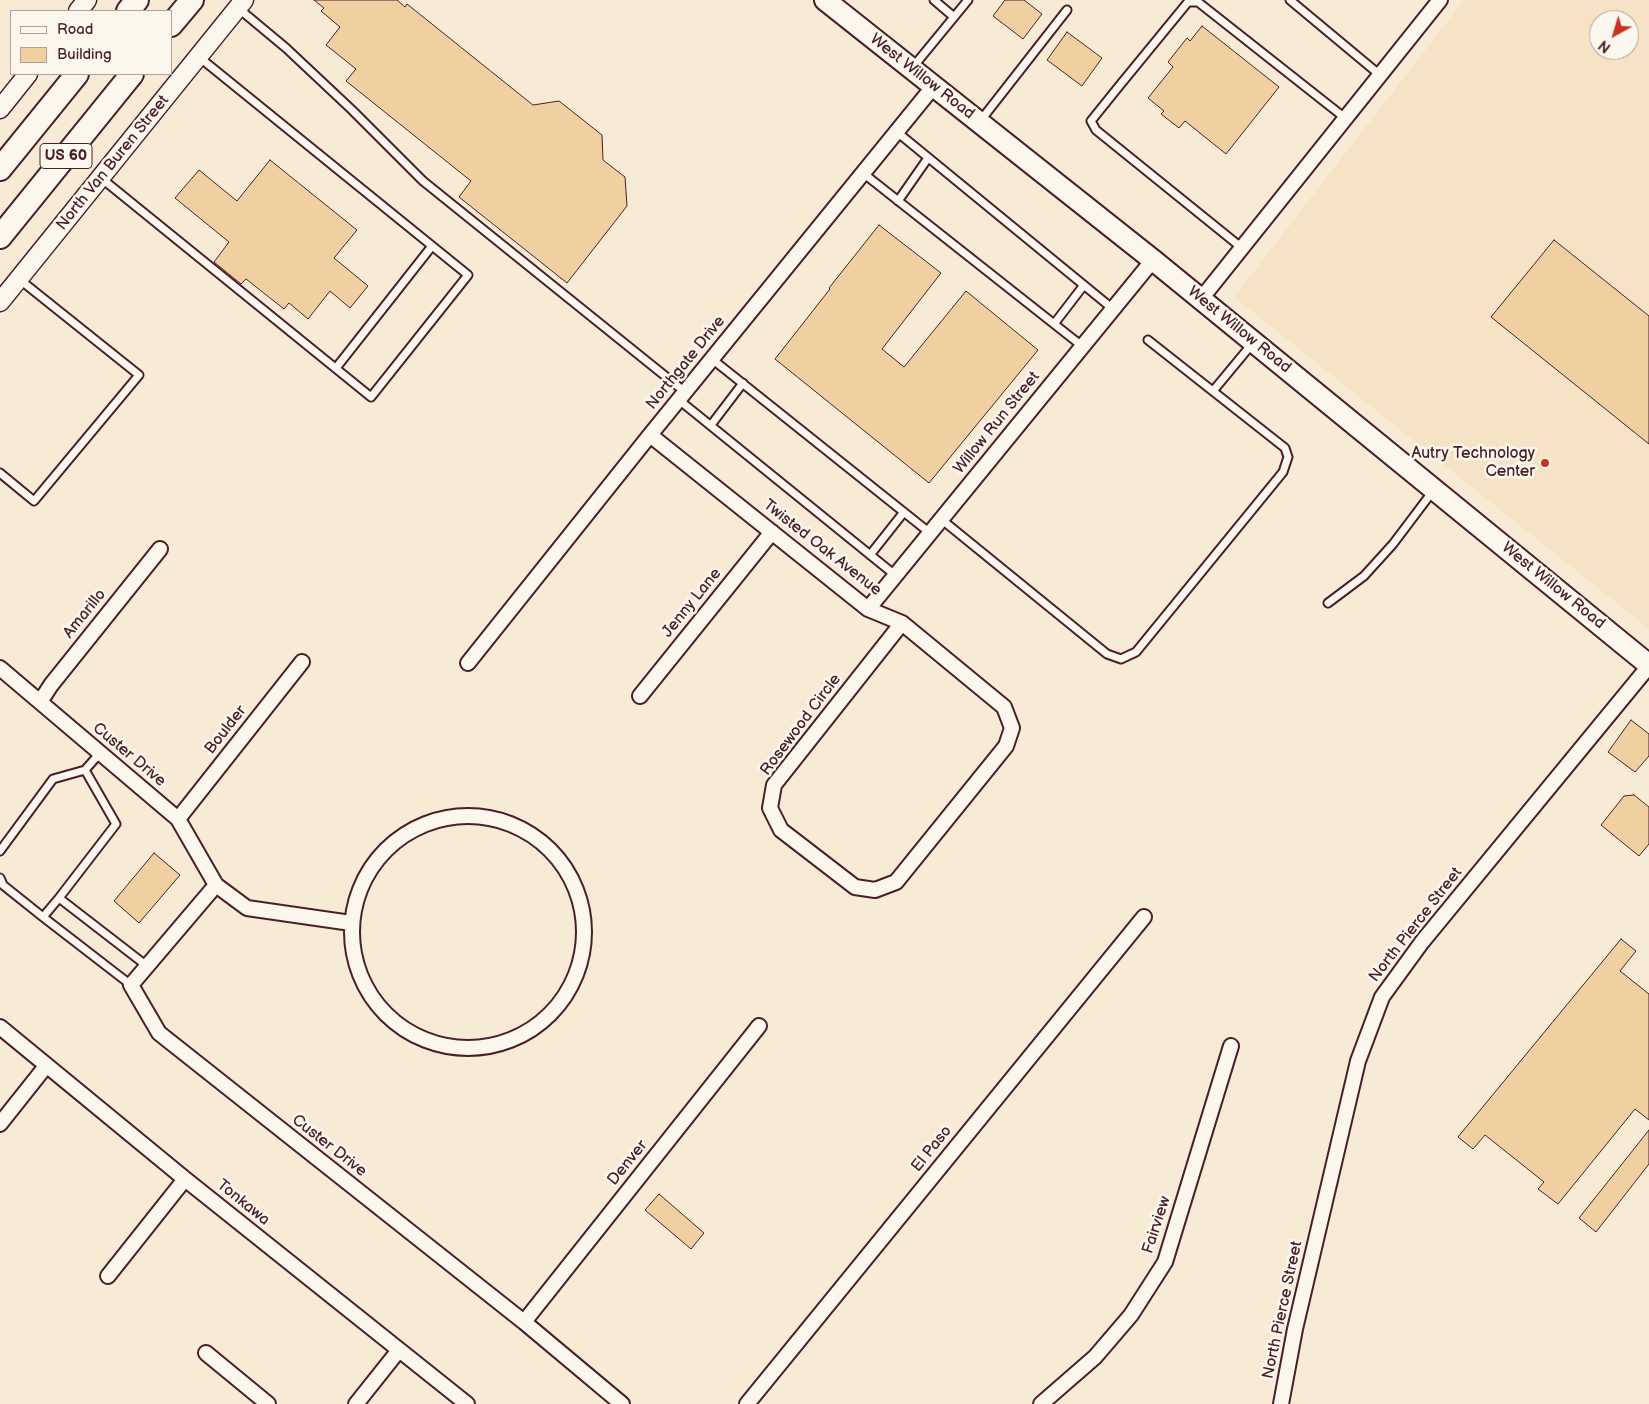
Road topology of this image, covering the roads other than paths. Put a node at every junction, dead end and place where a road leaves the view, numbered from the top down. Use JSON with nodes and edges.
{"nodes":[{"id":1,"x":87,"y":0,"type":"edge"},
{"id":2,"x":137,"y":0,"type":"edge"},
{"id":3,"x":192,"y":0,"type":"edge"},
{"id":4,"x":825,"y":0,"type":"edge"},
{"id":5,"x":934,"y":0,"type":"edge"},
{"id":6,"x":968,"y":0,"type":"edge"},
{"id":7,"x":1290,"y":0,"type":"edge"},
{"id":8,"x":1440,"y":0,"type":"edge"},
{"id":9,"x":241,"y":4,"type":"edge"},
{"id":10,"x":79,"y":10,"type":"edge"},
{"id":11,"x":129,"y":10,"type":"edge"},
{"id":12,"x":1066,"y":10,"type":"dead end"},
{"id":13,"x":954,"y":17,"type":"junction"},
{"id":14,"x":172,"y":25,"type":"edge"},
{"id":15,"x":199,"y":56,"type":"junction"},
{"id":16,"x":912,"y":69,"type":"junction"},
{"id":17,"x":27,"y":75,"type":"edge"},
{"id":18,"x":77,"y":75,"type":"edge"},
{"id":19,"x":131,"y":75,"type":"edge"},
{"id":20,"x":1380,"y":75,"type":"junction"},
{"id":21,"x":934,"y":87,"type":"junction"},
{"id":22,"x":0,"y":109,"type":"edge"},
{"id":23,"x":1345,"y":118,"type":"junction"},
{"id":24,"x":979,"y":123,"type":"junction"},
{"id":25,"x":897,"y":132,"type":"junction"},
{"id":26,"x":928,"y":158,"type":"junction"},
{"id":27,"x":0,"y":170,"type":"edge"},
{"id":28,"x":863,"y":173,"type":"junction"},
{"id":29,"x":101,"y":178,"type":"junction"},
{"id":30,"x":898,"y":201,"type":"junction"},
{"id":31,"x":0,"y":238,"type":"edge"},
{"id":32,"x":432,"y":246,"type":"junction"},
{"id":33,"x":1242,"y":248,"type":"junction"},
{"id":34,"x":1153,"y":260,"type":"junction"},
{"id":35,"x":19,"y":279,"type":"junction"},
{"id":36,"x":1084,"y":285,"type":"junction"},
{"id":37,"x":1201,"y":299,"type":"junction"},
{"id":38,"x":0,"y":302,"type":"edge"},
{"id":39,"x":1113,"y":309,"type":"junction"},
{"id":40,"x":1054,"y":324,"type":"junction"},
{"id":41,"x":1148,"y":340,"type":"dead end"},
{"id":42,"x":1254,"y":342,"type":"junction"},
{"id":43,"x":1082,"y":346,"type":"junction"},
{"id":44,"x":712,"y":359,"type":"junction"},
{"id":45,"x":336,"y":368,"type":"junction"},
{"id":46,"x":743,"y":383,"type":"junction"},
{"id":47,"x":1213,"y":391,"type":"junction"},
{"id":48,"x":682,"y":396,"type":"junction"},
{"id":49,"x":710,"y":425,"type":"junction"},
{"id":50,"x":650,"y":435,"type":"junction"},
{"id":51,"x":0,"y":473,"type":"edge"},
{"id":52,"x":1434,"y":489,"type":"junction"},
{"id":53,"x":904,"y":512,"type":"junction"},
{"id":54,"x":941,"y":519,"type":"junction"},
{"id":55,"x":772,"y":532,"type":"junction"},
{"id":56,"x":930,"y":532,"type":"junction"},
{"id":57,"x":160,"y":549,"type":"dead end"},
{"id":58,"x":870,"y":555,"type":"junction"},
{"id":59,"x":895,"y":575,"type":"junction"},
{"id":60,"x":1328,"y":603,"type":"dead end"},
{"id":61,"x":868,"y":609,"type":"junction"},
{"id":62,"x":902,"y":623,"type":"junction"},
{"id":63,"x":302,"y":662,"type":"dead end"},
{"id":64,"x":468,"y":663,"type":"dead end"},
{"id":65,"x":1649,"y":666,"type":"edge"},
{"id":66,"x":0,"y":668,"type":"edge"},
{"id":67,"x":640,"y":696,"type":"dead end"},
{"id":68,"x":40,"y":702,"type":"junction"},
{"id":69,"x":1012,"y":728,"type":"joint"},
{"id":70,"x":100,"y":753,"type":"junction"},
{"id":71,"x":85,"y":770,"type":"junction"},
{"id":72,"x":178,"y":818,"type":"junction"},
{"id":73,"x":0,"y":851,"type":"edge"},
{"id":74,"x":0,"y":878,"type":"edge"},
{"id":75,"x":216,"y":884,"type":"junction"},
{"id":76,"x":59,"y":898,"type":"junction"},
{"id":77,"x":1144,"y":917,"type":"dead end"},
{"id":78,"x":43,"y":918,"type":"junction"},
{"id":79,"x":351,"y":923,"type":"junction"},
{"id":80,"x":147,"y":966,"type":"junction"},
{"id":81,"x":131,"y":984,"type":"junction"},
{"id":82,"x":759,"y":1026,"type":"dead end"},
{"id":83,"x":0,"y":1027,"type":"edge"},
{"id":84,"x":1231,"y":1046,"type":"dead end"},
{"id":85,"x":46,"y":1066,"type":"junction"},
{"id":86,"x":0,"y":1124,"type":"edge"},
{"id":87,"x":185,"y":1179,"type":"junction"},
{"id":88,"x":108,"y":1276,"type":"dead end"},
{"id":89,"x":524,"y":1322,"type":"junction"},
{"id":90,"x":399,"y":1350,"type":"junction"},
{"id":91,"x":206,"y":1353,"type":"dead end"},
{"id":92,"x":268,"y":1404,"type":"edge"},
{"id":93,"x":356,"y":1404,"type":"edge"},
{"id":94,"x":467,"y":1404,"type":"edge"},
{"id":95,"x":622,"y":1404,"type":"edge"},
{"id":96,"x":748,"y":1404,"type":"edge"},
{"id":97,"x":1041,"y":1404,"type":"edge"},
{"id":98,"x":1281,"y":1404,"type":"edge"}],
"edges":[{"from":1,"to":10,"type":"street"},
{"from":2,"to":11,"type":"main road"},
{"from":3,"to":14,"type":"main road"},
{"from":4,"to":16,"type":"main road","name":"West Willow Road"},
{"from":5,"to":13,"type":"lane"},
{"from":6,"to":13,"type":"lane"},
{"from":7,"to":20,"type":"lane"},
{"from":8,"to":20,"type":"street"},
{"from":9,"to":15,"type":"street","name":"North Van Buren Street"},
{"from":9,"to":48,"type":"lane"},
{"from":12,"to":24,"type":"lane"},
{"from":13,"to":16,"type":"lane"},
{"from":15,"to":29,"type":"street","name":"North Van Buren Street"},
{"from":15,"to":32,"type":"lane"},
{"from":16,"to":21,"type":"main road","name":"West Willow Road"},
{"from":17,"to":22,"type":"street"},
{"from":18,"to":27,"type":"main road","number":"US 60"},
{"from":19,"to":31,"type":"main road","number":"US 60"},
{"from":20,"to":23,"type":"street"},
{"from":21,"to":24,"type":"main road","name":"West Willow Road"},
{"from":21,"to":25,"type":"street","name":"Northgate Drive"},
{"from":23,"to":33,"type":"street"},
{"from":23,"to":33,"type":"lane"},
{"from":24,"to":34,"type":"main road","name":"West Willow Road"},
{"from":25,"to":26,"type":"lane"},
{"from":25,"to":28,"type":"street","name":"Northgate Drive"},
{"from":26,"to":30,"type":"lane"},
{"from":26,"to":36,"type":"lane"},
{"from":28,"to":30,"type":"lane"},
{"from":28,"to":44,"type":"street","name":"Northgate Drive"},
{"from":29,"to":35,"type":"street","name":"North Van Buren Street"},
{"from":29,"to":45,"type":"lane"},
{"from":30,"to":40,"type":"lane"},
{"from":32,"to":45,"type":"lane"},
{"from":32,"to":45,"type":"lane"},
{"from":33,"to":37,"type":"street"},
{"from":34,"to":37,"type":"main road","name":"West Willow Road"},
{"from":34,"to":39,"type":"street","name":"Willow Run Street"},
{"from":35,"to":38,"type":"street","name":"North Van Buren Street"},
{"from":35,"to":51,"type":"lane"},
{"from":36,"to":39,"type":"lane"},
{"from":36,"to":40,"type":"lane"},
{"from":37,"to":42,"type":"main road","name":"West Willow Road"},
{"from":39,"to":43,"type":"street","name":"Willow Run Street"},
{"from":40,"to":43,"type":"lane"},
{"from":41,"to":47,"type":"lane"},
{"from":42,"to":47,"type":"lane"},
{"from":42,"to":52,"type":"main road","name":"West Willow Road"},
{"from":43,"to":54,"type":"street","name":"Willow Run Street"},
{"from":44,"to":46,"type":"lane"},
{"from":44,"to":48,"type":"street","name":"Northgate Drive"},
{"from":46,"to":49,"type":"lane"},
{"from":46,"to":53,"type":"lane"},
{"from":47,"to":54,"type":"lane"},
{"from":48,"to":49,"type":"lane"},
{"from":48,"to":50,"type":"street","name":"Northgate Drive"},
{"from":49,"to":58,"type":"lane"},
{"from":50,"to":55,"type":"street","name":"Twisted Oak Avenue"},
{"from":50,"to":64,"type":"street","name":"Northgate Drive"},
{"from":52,"to":60,"type":"lane"},
{"from":52,"to":65,"type":"main road","name":"West Willow Road"},
{"from":53,"to":56,"type":"lane"},
{"from":53,"to":58,"type":"lane"},
{"from":54,"to":56,"type":"street","name":"Willow Run Street"},
{"from":55,"to":61,"type":"street","name":"Twisted Oak Avenue"},
{"from":55,"to":67,"type":"street","name":"Jenny Lane"},
{"from":56,"to":59,"type":"street","name":"Willow Run Street"},
{"from":57,"to":68,"type":"street","name":"Amarillo"},
{"from":58,"to":59,"type":"lane"},
{"from":59,"to":61,"type":"street","name":"Willow Run Street"},
{"from":61,"to":62,"type":"street","name":"Twisted Oak Avenue"},
{"from":62,"to":69,"type":"street","name":"Twisted Oak Avenue"},
{"from":62,"to":69,"type":"street","name":"Rosewood Circle"},
{"from":63,"to":72,"type":"street","name":"Boulder"},
{"from":65,"to":98,"type":"street","name":"North Pierce Street"},
{"from":66,"to":68,"type":"street","name":"Custer Drive"},
{"from":68,"to":70,"type":"street","name":"Custer Drive"},
{"from":70,"to":71,"type":"lane"},
{"from":70,"to":72,"type":"street","name":"Custer Drive"},
{"from":71,"to":73,"type":"lane"},
{"from":71,"to":76,"type":"lane"},
{"from":72,"to":75,"type":"street","name":"Custer Drive"},
{"from":74,"to":78,"type":"lane"},
{"from":75,"to":79,"type":"street","name":"Custer Drive"},
{"from":75,"to":80,"type":"street"},
{"from":76,"to":78,"type":"lane"},
{"from":76,"to":80,"type":"lane"},
{"from":77,"to":96,"type":"street","name":"El Paso"},
{"from":78,"to":81,"type":"lane"},
{"from":79,"to":79,"type":"street"},
{"from":80,"to":81,"type":"street"},
{"from":81,"to":89,"type":"street","name":"Custer Drive"},
{"from":82,"to":89,"type":"street","name":"Denver"},
{"from":83,"to":85,"type":"street","name":"Tonkawa"},
{"from":84,"to":97,"type":"street","name":"Fairview"},
{"from":85,"to":86,"type":"street"},
{"from":85,"to":87,"type":"street","name":"Tonkawa"},
{"from":87,"to":88,"type":"street"},
{"from":87,"to":90,"type":"street","name":"Tonkawa"},
{"from":89,"to":95,"type":"street","name":"Custer Drive"},
{"from":90,"to":93,"type":"street"},
{"from":90,"to":94,"type":"street","name":"Tonkawa"},
{"from":91,"to":92,"type":"street"}]}
